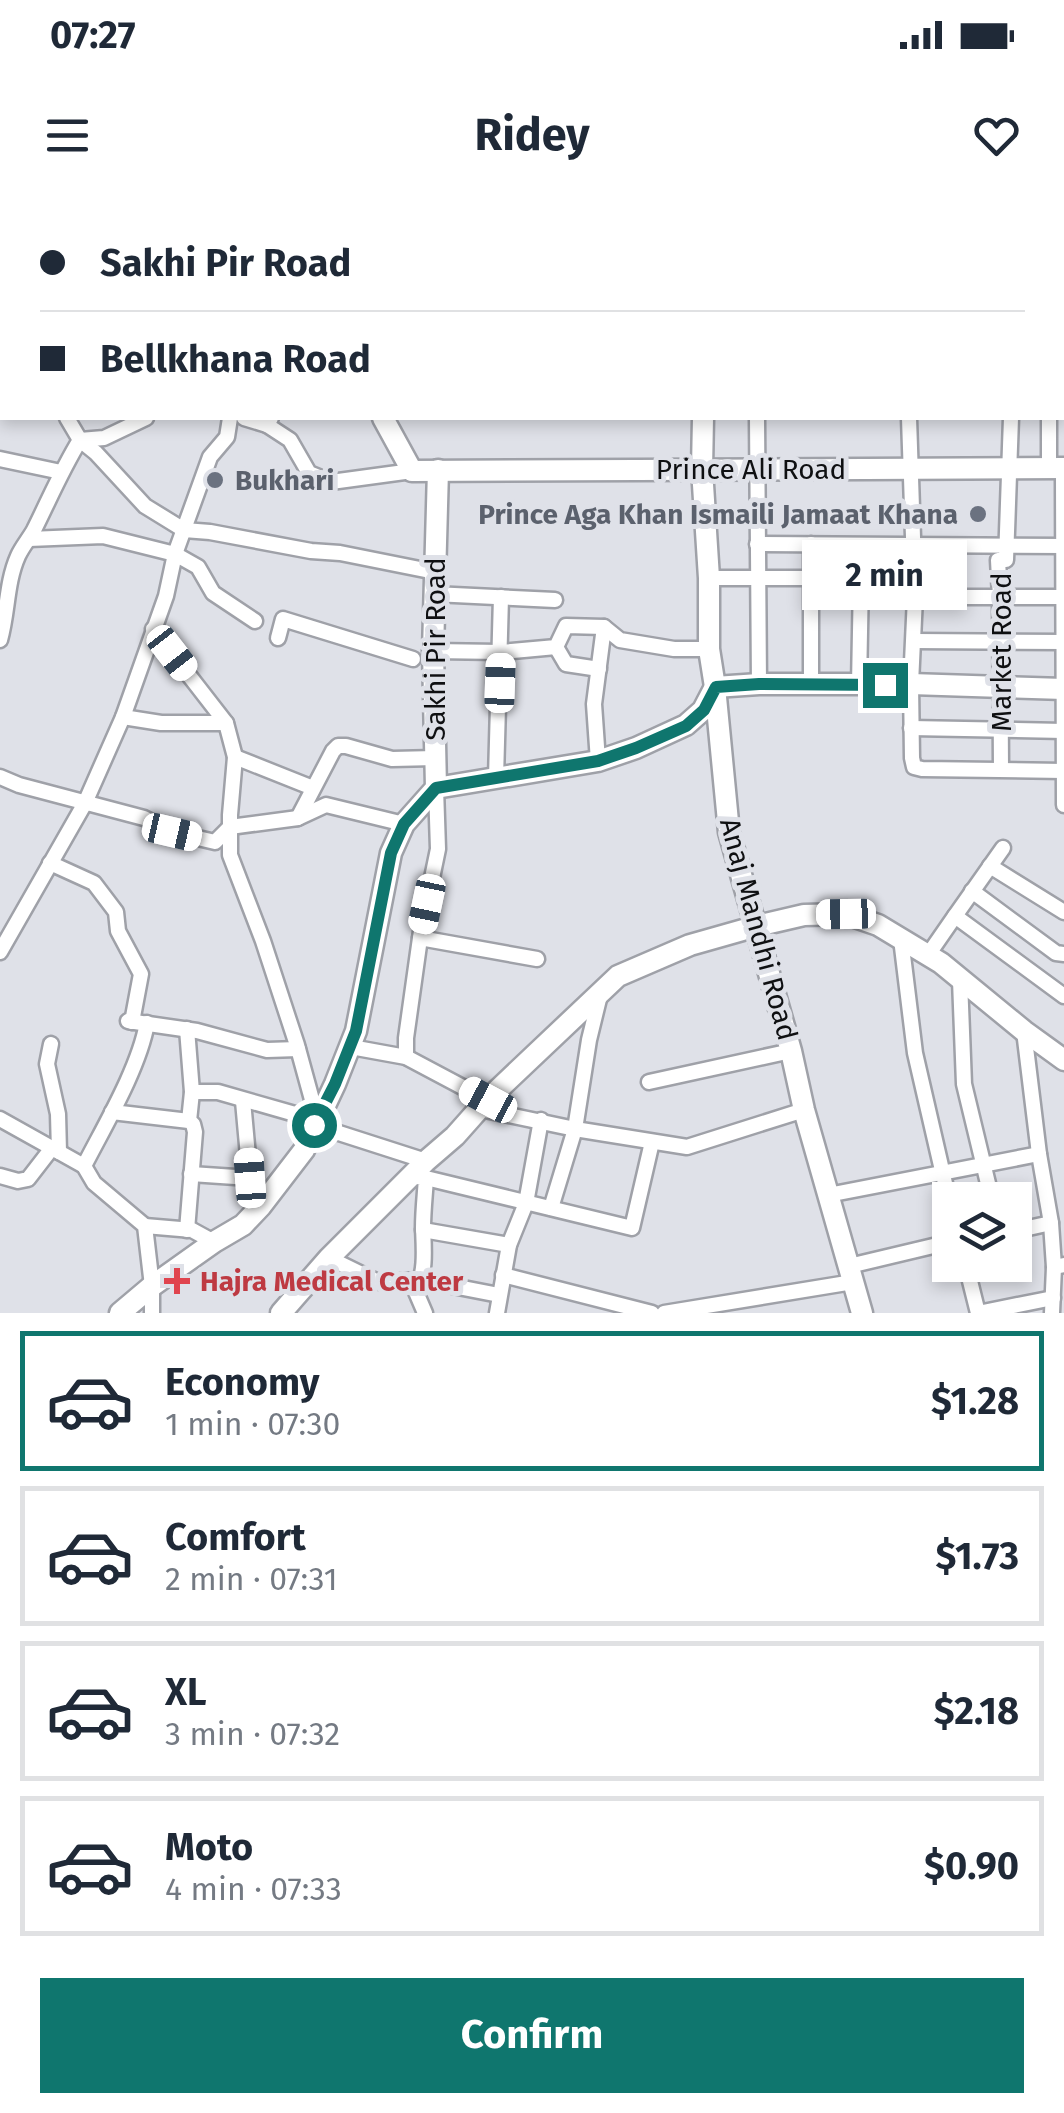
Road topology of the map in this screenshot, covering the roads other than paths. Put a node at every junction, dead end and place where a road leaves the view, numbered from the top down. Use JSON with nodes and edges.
{"nodes":[{"id":1,"x":67,"y":420,"type":"edge"},
{"id":2,"x":142,"y":420,"type":"edge"},
{"id":3,"x":230,"y":420,"type":"edge"},
{"id":4,"x":384,"y":420,"type":"edge"},
{"id":5,"x":703,"y":420,"type":"edge"},
{"id":6,"x":757,"y":420,"type":"edge"},
{"id":7,"x":909,"y":420,"type":"edge"},
{"id":8,"x":1011,"y":420,"type":"edge"},
{"id":9,"x":1049,"y":420,"type":"edge"},
{"id":10,"x":269,"y":421,"type":"edge"},
{"id":11,"x":80,"y":440,"type":"junction"},
{"id":12,"x":0,"y":460,"type":"edge"},
{"id":13,"x":1008,"y":467,"type":"junction"},
{"id":14,"x":702,"y":469,"type":"junction"},
{"id":15,"x":757,"y":469,"type":"junction"},
{"id":16,"x":909,"y":469,"type":"junction"},
{"id":17,"x":438,"y":470,"type":"junction"},
{"id":18,"x":412,"y":471,"type":"junction"},
{"id":19,"x":1059,"y":471,"type":"edge"},
{"id":20,"x":60,"y":472,"type":"junction"},
{"id":21,"x":184,"y":530,"type":"junction"},
{"id":22,"x":29,"y":538,"type":"junction"},
{"id":23,"x":757,"y":544,"type":"junction"},
{"id":24,"x":810,"y":544,"type":"junction"},
{"id":25,"x":914,"y":546,"type":"junction"},
{"id":26,"x":1006,"y":546,"type":"junction"},
{"id":27,"x":1064,"y":546,"type":"edge"},
{"id":28,"x":175,"y":554,"type":"junction"},
{"id":29,"x":708,"y":578,"type":"junction"},
{"id":30,"x":758,"y":578,"type":"junction"},
{"id":31,"x":811,"y":578,"type":"junction"},
{"id":32,"x":861,"y":578,"type":"junction"},
{"id":33,"x":914,"y":578,"type":"junction"},
{"id":34,"x":435,"y":583,"type":"junction"},
{"id":35,"x":915,"y":597,"type":"junction"},
{"id":36,"x":1000,"y":597,"type":"junction"},
{"id":37,"x":1064,"y":597,"type":"edge"},
{"id":38,"x":501,"y":598,"type":"junction"},
{"id":39,"x":3,"y":600,"type":"edge"},
{"id":40,"x":555,"y":600,"type":"dead end"},
{"id":41,"x":255,"y":621,"type":"dead end"},
{"id":42,"x":604,"y":628,"type":"junction"},
{"id":43,"x":153,"y":629,"type":"junction"},
{"id":44,"x":278,"y":638,"type":"dead end"},
{"id":45,"x":0,"y":640,"type":"edge"},
{"id":46,"x":914,"y":641,"type":"junction"},
{"id":47,"x":1000,"y":642,"type":"junction"},
{"id":48,"x":1064,"y":642,"type":"edge"},
{"id":49,"x":556,"y":648,"type":"junction"},
{"id":50,"x":709,"y":649,"type":"junction"},
{"id":51,"x":500,"y":652,"type":"junction"},
{"id":52,"x":423,"y":655,"type":"junction"},
{"id":53,"x":598,"y":668,"type":"junction"},
{"id":54,"x":759,"y":684,"type":"junction"},
{"id":55,"x":911,"y":684,"type":"junction"},
{"id":56,"x":859,"y":685,"type":"junction"},
{"id":57,"x":811,"y":686,"type":"junction"},
{"id":58,"x":716,"y":687,"type":"junction"},
{"id":59,"x":1001,"y":687,"type":"junction"},
{"id":60,"x":1064,"y":689,"type":"edge"},
{"id":61,"x":124,"y":717,"type":"junction"},
{"id":62,"x":226,"y":722,"type":"junction"},
{"id":63,"x":911,"y":728,"type":"junction"},
{"id":64,"x":1001,"y":730,"type":"junction"},
{"id":65,"x":1064,"y":731,"type":"edge"},
{"id":66,"x":235,"y":757,"type":"junction"},
{"id":67,"x":434,"y":758,"type":"junction"},
{"id":68,"x":598,"y":761,"type":"junction"},
{"id":69,"x":1001,"y":769,"type":"junction"},
{"id":70,"x":1064,"y":771,"type":"edge"},
{"id":71,"x":0,"y":777,"type":"edge"},
{"id":72,"x":496,"y":778,"type":"junction"},
{"id":73,"x":313,"y":788,"type":"junction"},
{"id":74,"x":436,"y":788,"type":"junction"},
{"id":75,"x":85,"y":803,"type":"junction"},
{"id":76,"x":1064,"y":805,"type":"edge"},
{"id":77,"x":298,"y":818,"type":"junction"},
{"id":78,"x":404,"y":824,"type":"junction"},
{"id":79,"x":230,"y":828,"type":"junction"},
{"id":80,"x":1003,"y":848,"type":"dead end"},
{"id":81,"x":50,"y":863,"type":"junction"},
{"id":82,"x":990,"y":866,"type":"junction"},
{"id":83,"x":972,"y":891,"type":"junction"},
{"id":84,"x":1064,"y":912,"type":"edge"},
{"id":85,"x":955,"y":916,"type":"junction"},
{"id":86,"x":757,"y":926,"type":"junction"},
{"id":87,"x":420,"y":938,"type":"junction"},
{"id":88,"x":901,"y":938,"type":"junction"},
{"id":89,"x":0,"y":952,"type":"edge"},
{"id":90,"x":1064,"y":954,"type":"edge"},
{"id":91,"x":928,"y":955,"type":"junction"},
{"id":92,"x":537,"y":959,"type":"dead end"},
{"id":93,"x":960,"y":980,"type":"junction"},
{"id":94,"x":600,"y":994,"type":"junction"},
{"id":95,"x":1064,"y":996,"type":"edge"},
{"id":96,"x":136,"y":1022,"type":"junction"},
{"id":97,"x":187,"y":1029,"type":"junction"},
{"id":98,"x":1024,"y":1031,"type":"junction"},
{"id":99,"x":51,"y":1044,"type":"dead end"},
{"id":100,"x":351,"y":1047,"type":"junction"},
{"id":101,"x":298,"y":1049,"type":"junction"},
{"id":102,"x":791,"y":1051,"type":"junction"},
{"id":103,"x":406,"y":1058,"type":"junction"},
{"id":104,"x":1064,"y":1060,"type":"edge"},
{"id":105,"x":648,"y":1082,"type":"dead end"},
{"id":106,"x":192,"y":1092,"type":"junction"},
{"id":107,"x":243,"y":1101,"type":"junction"},
{"id":108,"x":484,"y":1104,"type":"junction"},
{"id":109,"x":804,"y":1110,"type":"junction"},
{"id":110,"x":112,"y":1112,"type":"junction"},
{"id":111,"x":0,"y":1118,"type":"edge"},
{"id":112,"x":541,"y":1120,"type":"junction"},
{"id":113,"x":190,"y":1121,"type":"junction"},
{"id":114,"x":316,"y":1121,"type":"junction"},
{"id":115,"x":575,"y":1128,"type":"junction"},
{"id":116,"x":652,"y":1142,"type":"junction"},
{"id":117,"x":55,"y":1150,"type":"junction"},
{"id":118,"x":1040,"y":1154,"type":"junction"},
{"id":119,"x":985,"y":1164,"type":"junction"},
{"id":120,"x":84,"y":1166,"type":"junction"},
{"id":121,"x":421,"y":1172,"type":"junction"},
{"id":122,"x":941,"y":1173,"type":"junction"},
{"id":123,"x":191,"y":1174,"type":"junction"},
{"id":124,"x":0,"y":1176,"type":"edge"},
{"id":125,"x":250,"y":1178,"type":"junction"},
{"id":126,"x":944,"y":1182,"type":"edge"},
{"id":127,"x":988,"y":1182,"type":"edge"},
{"id":128,"x":828,"y":1195,"type":"junction"},
{"id":129,"x":526,"y":1203,"type":"junction"},
{"id":130,"x":262,"y":1206,"type":"junction"},
{"id":131,"x":551,"y":1208,"type":"junction"},
{"id":132,"x":1051,"y":1223,"type":"junction"},
{"id":133,"x":145,"y":1226,"type":"junction"},
{"id":134,"x":1032,"y":1227,"type":"edge"},
{"id":135,"x":187,"y":1230,"type":"junction"},
{"id":136,"x":423,"y":1230,"type":"junction"},
{"id":137,"x":214,"y":1242,"type":"junction"},
{"id":138,"x":509,"y":1245,"type":"junction"},
{"id":139,"x":932,"y":1248,"type":"edge"},
{"id":140,"x":329,"y":1258,"type":"junction"},
{"id":141,"x":1059,"y":1266,"type":"edge"},
{"id":142,"x":851,"y":1274,"type":"junction"},
{"id":143,"x":503,"y":1275,"type":"junction"},
{"id":144,"x":422,"y":1280,"type":"junction"},
{"id":145,"x":970,"y":1282,"type":"edge"},
{"id":146,"x":152,"y":1286,"type":"junction"},
{"id":147,"x":499,"y":1295,"type":"junction"},
{"id":148,"x":1053,"y":1306,"type":"edge"},
{"id":149,"x":282,"y":1312,"type":"edge"},
{"id":150,"x":120,"y":1313,"type":"edge"},
{"id":151,"x":152,"y":1313,"type":"edge"},
{"id":152,"x":425,"y":1313,"type":"edge"},
{"id":153,"x":497,"y":1313,"type":"edge"},
{"id":154,"x":652,"y":1313,"type":"edge"},
{"id":155,"x":664,"y":1313,"type":"edge"},
{"id":156,"x":862,"y":1313,"type":"edge"},
{"id":157,"x":978,"y":1313,"type":"edge"}],
"edges":[{"from":1,"to":11,"type":"street"},
{"from":2,"to":11,"type":"street"},
{"from":3,"to":21,"type":"street"},
{"from":4,"to":18,"type":"street"},
{"from":5,"to":14,"type":"street","name":"Anaj Mandhi Road"},
{"from":6,"to":15,"type":"street"},
{"from":7,"to":16,"type":"street"},
{"from":8,"to":13,"type":"street","name":"Market Road"},
{"from":9,"to":19,"type":"street"},
{"from":10,"to":18,"type":"street"},
{"from":11,"to":20,"type":"street"},
{"from":11,"to":21,"type":"street"},
{"from":12,"to":20,"type":"street"},
{"from":13,"to":16,"type":"street","name":"Prince Ali Road"},
{"from":13,"to":19,"type":"street","name":"Prince Ali Road"},
{"from":13,"to":26,"type":"street","name":"Market Road"},
{"from":14,"to":15,"type":"street","name":"Prince Ali Road"},
{"from":14,"to":17,"type":"street","name":"Prince Ali Road"},
{"from":14,"to":29,"type":"street","name":"Anaj Mandhi Road"},
{"from":15,"to":16,"type":"street","name":"Prince Ali Road"},
{"from":15,"to":23,"type":"street"},
{"from":16,"to":25,"type":"street"},
{"from":17,"to":18,"type":"street","name":"Prince Ali Road"},
{"from":17,"to":34,"type":"street","name":"Sakhi Pir Road"},
{"from":19,"to":27,"type":"street"},
{"from":20,"to":22,"type":"street"},
{"from":21,"to":28,"type":"street"},
{"from":21,"to":34,"type":"street"},
{"from":22,"to":28,"type":"street"},
{"from":22,"to":39,"type":"street"},
{"from":23,"to":24,"type":"street"},
{"from":23,"to":30,"type":"street"},
{"from":24,"to":25,"type":"street"},
{"from":24,"to":31,"type":"street"},
{"from":25,"to":26,"type":"street"},
{"from":25,"to":33,"type":"street"},
{"from":26,"to":27,"type":"street"},
{"from":26,"to":36,"type":"street","name":"Market Road"},
{"from":27,"to":37,"type":"street"},
{"from":28,"to":41,"type":"street"},
{"from":28,"to":43,"type":"street"},
{"from":29,"to":30,"type":"street"},
{"from":29,"to":50,"type":"street","name":"Anaj Mandhi Road"},
{"from":30,"to":31,"type":"street"},
{"from":30,"to":54,"type":"street"},
{"from":31,"to":32,"type":"street"},
{"from":31,"to":57,"type":"street"},
{"from":32,"to":33,"type":"street"},
{"from":32,"to":56,"type":"street"},
{"from":33,"to":35,"type":"street"},
{"from":34,"to":38,"type":"street"},
{"from":34,"to":52,"type":"street","name":"Sakhi Pir Road"},
{"from":35,"to":36,"type":"street"},
{"from":35,"to":46,"type":"street"},
{"from":36,"to":37,"type":"street"},
{"from":36,"to":47,"type":"street","name":"Market Road"},
{"from":37,"to":48,"type":"street"},
{"from":38,"to":40,"type":"street"},
{"from":38,"to":51,"type":"street"},
{"from":39,"to":45,"type":"street"},
{"from":42,"to":49,"type":"street"},
{"from":42,"to":50,"type":"street"},
{"from":42,"to":53,"type":"street"},
{"from":43,"to":61,"type":"street"},
{"from":43,"to":62,"type":"street"},
{"from":44,"to":52,"type":"street"},
{"from":46,"to":47,"type":"street"},
{"from":46,"to":55,"type":"street"},
{"from":47,"to":48,"type":"street"},
{"from":47,"to":59,"type":"street","name":"Market Road"},
{"from":48,"to":60,"type":"street"},
{"from":49,"to":51,"type":"street"},
{"from":49,"to":53,"type":"street"},
{"from":50,"to":58,"type":"street","name":"Anaj Mandhi Road"},
{"from":51,"to":52,"type":"street"},
{"from":51,"to":72,"type":"street"},
{"from":52,"to":67,"type":"street","name":"Sakhi Pir Road"},
{"from":53,"to":68,"type":"street"},
{"from":54,"to":57,"type":"street"},
{"from":54,"to":58,"type":"street"},
{"from":55,"to":56,"type":"street"},
{"from":55,"to":59,"type":"street"},
{"from":55,"to":63,"type":"street"},
{"from":56,"to":57,"type":"street"},
{"from":58,"to":68,"type":"street"},
{"from":58,"to":86,"type":"street","name":"Anaj Mandhi Road"},
{"from":59,"to":60,"type":"street"},
{"from":59,"to":64,"type":"street","name":"Market Road"},
{"from":60,"to":65,"type":"street"},
{"from":61,"to":62,"type":"street"},
{"from":61,"to":75,"type":"street"},
{"from":62,"to":66,"type":"street"},
{"from":63,"to":64,"type":"street"},
{"from":63,"to":69,"type":"street"},
{"from":64,"to":65,"type":"street"},
{"from":64,"to":69,"type":"street","name":"Market Road"},
{"from":65,"to":70,"type":"street"},
{"from":66,"to":73,"type":"street"},
{"from":66,"to":79,"type":"street"},
{"from":67,"to":73,"type":"street"},
{"from":67,"to":74,"type":"street","name":"Sakhi Pir Road"},
{"from":68,"to":72,"type":"street"},
{"from":69,"to":70,"type":"street","name":"Market Road"},
{"from":70,"to":76,"type":"street"},
{"from":71,"to":75,"type":"street"},
{"from":72,"to":74,"type":"street"},
{"from":73,"to":77,"type":"street"},
{"from":74,"to":78,"type":"street"},
{"from":74,"to":87,"type":"street"},
{"from":75,"to":79,"type":"street"},
{"from":75,"to":81,"type":"street"},
{"from":77,"to":78,"type":"street"},
{"from":77,"to":79,"type":"street"},
{"from":78,"to":100,"type":"street"},
{"from":79,"to":101,"type":"street"},
{"from":80,"to":82,"type":"street"},
{"from":81,"to":89,"type":"street"},
{"from":81,"to":96,"type":"street"},
{"from":82,"to":83,"type":"street"},
{"from":82,"to":84,"type":"street"},
{"from":83,"to":85,"type":"street"},
{"from":83,"to":90,"type":"street"},
{"from":85,"to":91,"type":"street"},
{"from":85,"to":95,"type":"street"},
{"from":86,"to":88,"type":"street"},
{"from":86,"to":94,"type":"street"},
{"from":86,"to":102,"type":"street","name":"Anaj Mandhi Road"},
{"from":87,"to":92,"type":"street"},
{"from":87,"to":103,"type":"street"},
{"from":88,"to":91,"type":"street"},
{"from":88,"to":122,"type":"street"},
{"from":91,"to":93,"type":"street"},
{"from":93,"to":98,"type":"street"},
{"from":93,"to":119,"type":"street"},
{"from":94,"to":108,"type":"street"},
{"from":94,"to":115,"type":"street"},
{"from":96,"to":97,"type":"street"},
{"from":96,"to":110,"type":"street"},
{"from":97,"to":101,"type":"street"},
{"from":97,"to":106,"type":"street"},
{"from":98,"to":104,"type":"street"},
{"from":98,"to":118,"type":"street"},
{"from":99,"to":117,"type":"street"},
{"from":100,"to":103,"type":"street"},
{"from":100,"to":114,"type":"street"},
{"from":101,"to":114,"type":"street"},
{"from":102,"to":105,"type":"street"},
{"from":102,"to":109,"type":"street","name":"Anaj Mandhi Road"},
{"from":103,"to":108,"type":"street"},
{"from":106,"to":107,"type":"street"},
{"from":106,"to":113,"type":"street"},
{"from":107,"to":114,"type":"street"},
{"from":107,"to":125,"type":"street"},
{"from":108,"to":112,"type":"street"},
{"from":108,"to":121,"type":"street"},
{"from":109,"to":116,"type":"street"},
{"from":109,"to":128,"type":"street","name":"Anaj Mandhi Road"},
{"from":110,"to":113,"type":"street"},
{"from":110,"to":120,"type":"street"},
{"from":111,"to":117,"type":"street"},
{"from":112,"to":115,"type":"street"},
{"from":112,"to":129,"type":"street"},
{"from":113,"to":123,"type":"street"},
{"from":114,"to":121,"type":"street"},
{"from":114,"to":130,"type":"street"},
{"from":115,"to":116,"type":"street"},
{"from":115,"to":131,"type":"street"},
{"from":116,"to":131,"type":"street"},
{"from":117,"to":120,"type":"street"},
{"from":117,"to":124,"type":"street"},
{"from":118,"to":119,"type":"street"},
{"from":118,"to":132,"type":"street"},
{"from":119,"to":122,"type":"street"},
{"from":119,"to":127,"type":"street"},
{"from":120,"to":133,"type":"street"},
{"from":121,"to":129,"type":"street"},
{"from":121,"to":136,"type":"street"},
{"from":121,"to":140,"type":"street"},
{"from":122,"to":126,"type":"street"},
{"from":122,"to":128,"type":"street"},
{"from":123,"to":125,"type":"street"},
{"from":123,"to":135,"type":"street"},
{"from":125,"to":130,"type":"street"},
{"from":128,"to":142,"type":"street","name":"Anaj Mandhi Road"},
{"from":129,"to":131,"type":"street"},
{"from":129,"to":138,"type":"street"},
{"from":130,"to":137,"type":"street"},
{"from":132,"to":134,"type":"street"},
{"from":132,"to":141,"type":"street"},
{"from":133,"to":135,"type":"street"},
{"from":133,"to":146,"type":"street"},
{"from":135,"to":137,"type":"street"},
{"from":136,"to":138,"type":"street"},
{"from":136,"to":144,"type":"street"},
{"from":137,"to":146,"type":"street"},
{"from":138,"to":143,"type":"street"},
{"from":139,"to":142,"type":"street"},
{"from":140,"to":144,"type":"street"},
{"from":140,"to":149,"type":"street"},
{"from":141,"to":148,"type":"street"},
{"from":142,"to":155,"type":"street"},
{"from":142,"to":156,"type":"street","name":"Anaj Mandhi Road"},
{"from":143,"to":147,"type":"street"},
{"from":143,"to":154,"type":"street"},
{"from":144,"to":147,"type":"street"},
{"from":144,"to":152,"type":"street"},
{"from":145,"to":157,"type":"street"},
{"from":146,"to":150,"type":"street"},
{"from":146,"to":151,"type":"street"},
{"from":147,"to":153,"type":"street"},
{"from":148,"to":157,"type":"street"}]}
